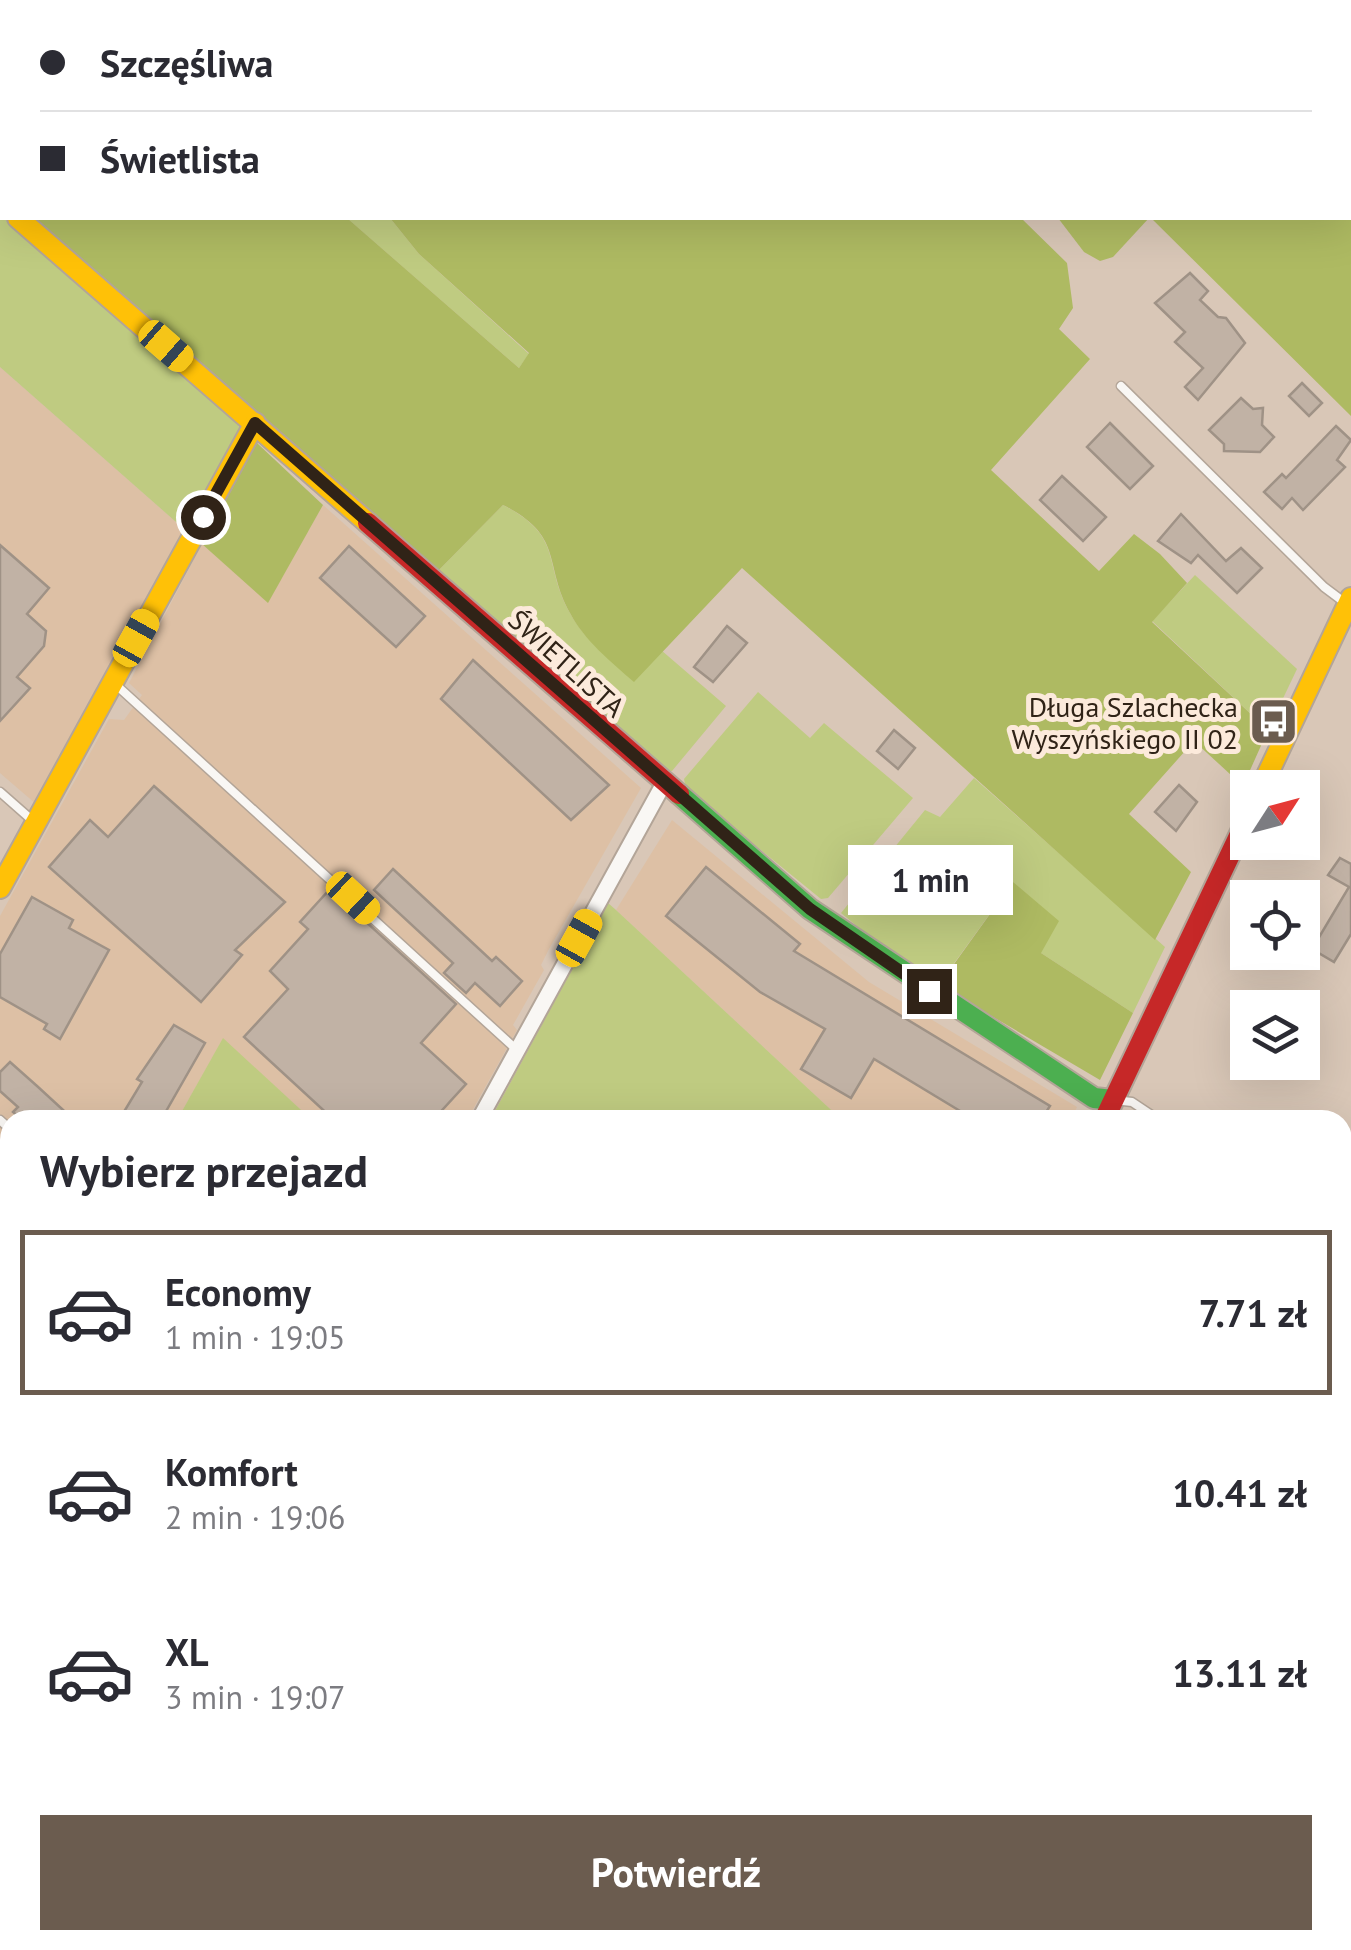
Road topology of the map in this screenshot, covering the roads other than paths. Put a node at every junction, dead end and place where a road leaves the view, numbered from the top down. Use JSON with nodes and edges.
{"nodes":[{"id":1,"x":20,"y":220,"type":"edge"},
{"id":2,"x":1120,"y":386,"type":"dead end"},
{"id":3,"x":255,"y":423,"type":"junction"},
{"id":4,"x":1349,"y":601,"type":"edge"},
{"id":5,"x":112,"y":681,"type":"junction"},
{"id":6,"x":1269,"y":770,"type":"edge"},
{"id":7,"x":663,"y":785,"type":"junction"},
{"id":8,"x":0,"y":792,"type":"edge"},
{"id":9,"x":36,"y":824,"type":"junction"},
{"id":10,"x":1230,"y":854,"type":"edge"},
{"id":11,"x":0,"y":888,"type":"edge"},
{"id":12,"x":517,"y":1050,"type":"junction"},
{"id":13,"x":1113,"y":1100,"type":"junction"},
{"id":14,"x":484,"y":1110,"type":"edge"},
{"id":15,"x":1108,"y":1110,"type":"edge"},
{"id":16,"x":1144,"y":1110,"type":"edge"}],
"edges":[{"from":1,"to":3,"type":"street","name":"ŚWIETLISTA"},
{"from":2,"to":4,"type":"lane"},
{"from":3,"to":5,"type":"street"},
{"from":3,"to":7,"type":"street","name":"ŚWIETLISTA"},
{"from":4,"to":6,"type":"street"},
{"from":5,"to":9,"type":"street"},
{"from":5,"to":12,"type":"lane"},
{"from":7,"to":12,"type":"street"},
{"from":7,"to":13,"type":"street","name":"ŚWIETLISTA"},
{"from":8,"to":9,"type":"lane"},
{"from":9,"to":11,"type":"street"},
{"from":10,"to":13,"type":"street"},
{"from":12,"to":14,"type":"street"},
{"from":13,"to":15,"type":"street"},
{"from":13,"to":16,"type":"lane"}]}
